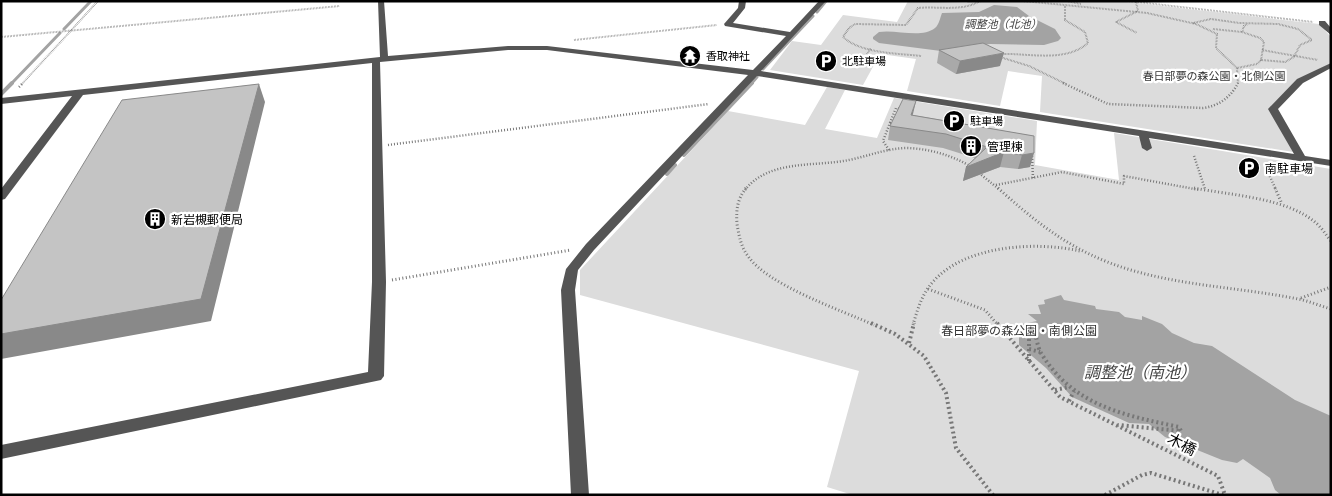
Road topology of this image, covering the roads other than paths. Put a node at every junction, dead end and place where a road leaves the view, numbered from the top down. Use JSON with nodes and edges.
{"nodes":[{"id":1,"x":381,"y":1,"type":"edge"},
{"id":2,"x":743,"y":1,"type":"edge"},
{"id":3,"x":823,"y":1,"type":"edge"},
{"id":4,"x":1322,"y":23,"type":"road end"},
{"id":5,"x":1331,"y":33,"type":"edge"},
{"id":6,"x":791,"y":34,"type":"junction"},
{"id":7,"x":380,"y":59,"type":"junction"},
{"id":8,"x":1327,"y":63,"type":"edge"},
{"id":9,"x":755,"y":73,"type":"junction"},
{"id":10,"x":80,"y":92,"type":"junction"},
{"id":11,"x":4,"y":101,"type":"edge"},
{"id":12,"x":965,"y":106,"type":"junction"},
{"id":13,"x":962,"y":116,"type":"dead end"},
{"id":14,"x":1144,"y":134,"type":"junction"},
{"id":15,"x":1147,"y":148,"type":"dead end"},
{"id":16,"x":1301,"y":158,"type":"junction"},
{"id":17,"x":1331,"y":163,"type":"edge"},
{"id":18,"x":1,"y":197,"type":"edge"},
{"id":19,"x":1,"y":452,"type":"edge"},
{"id":20,"x":580,"y":495,"type":"edge"}],
"edges":[{"from":1,"to":7,"type":"street"},
{"from":2,"to":6,"type":"street"},
{"from":3,"to":6,"type":"street"},
{"from":4,"to":5,"type":"street"},
{"from":6,"to":9,"type":"street"},
{"from":7,"to":9,"type":"street"},
{"from":7,"to":10,"type":"street"},
{"from":7,"to":19,"type":"street"},
{"from":8,"to":16,"type":"street"},
{"from":9,"to":12,"type":"street"},
{"from":9,"to":20,"type":"street"},
{"from":10,"to":11,"type":"street"},
{"from":10,"to":18,"type":"street"},
{"from":12,"to":13,"type":"street"},
{"from":12,"to":14,"type":"street"},
{"from":14,"to":15,"type":"street"},
{"from":14,"to":16,"type":"street"},
{"from":16,"to":17,"type":"street"}]}
